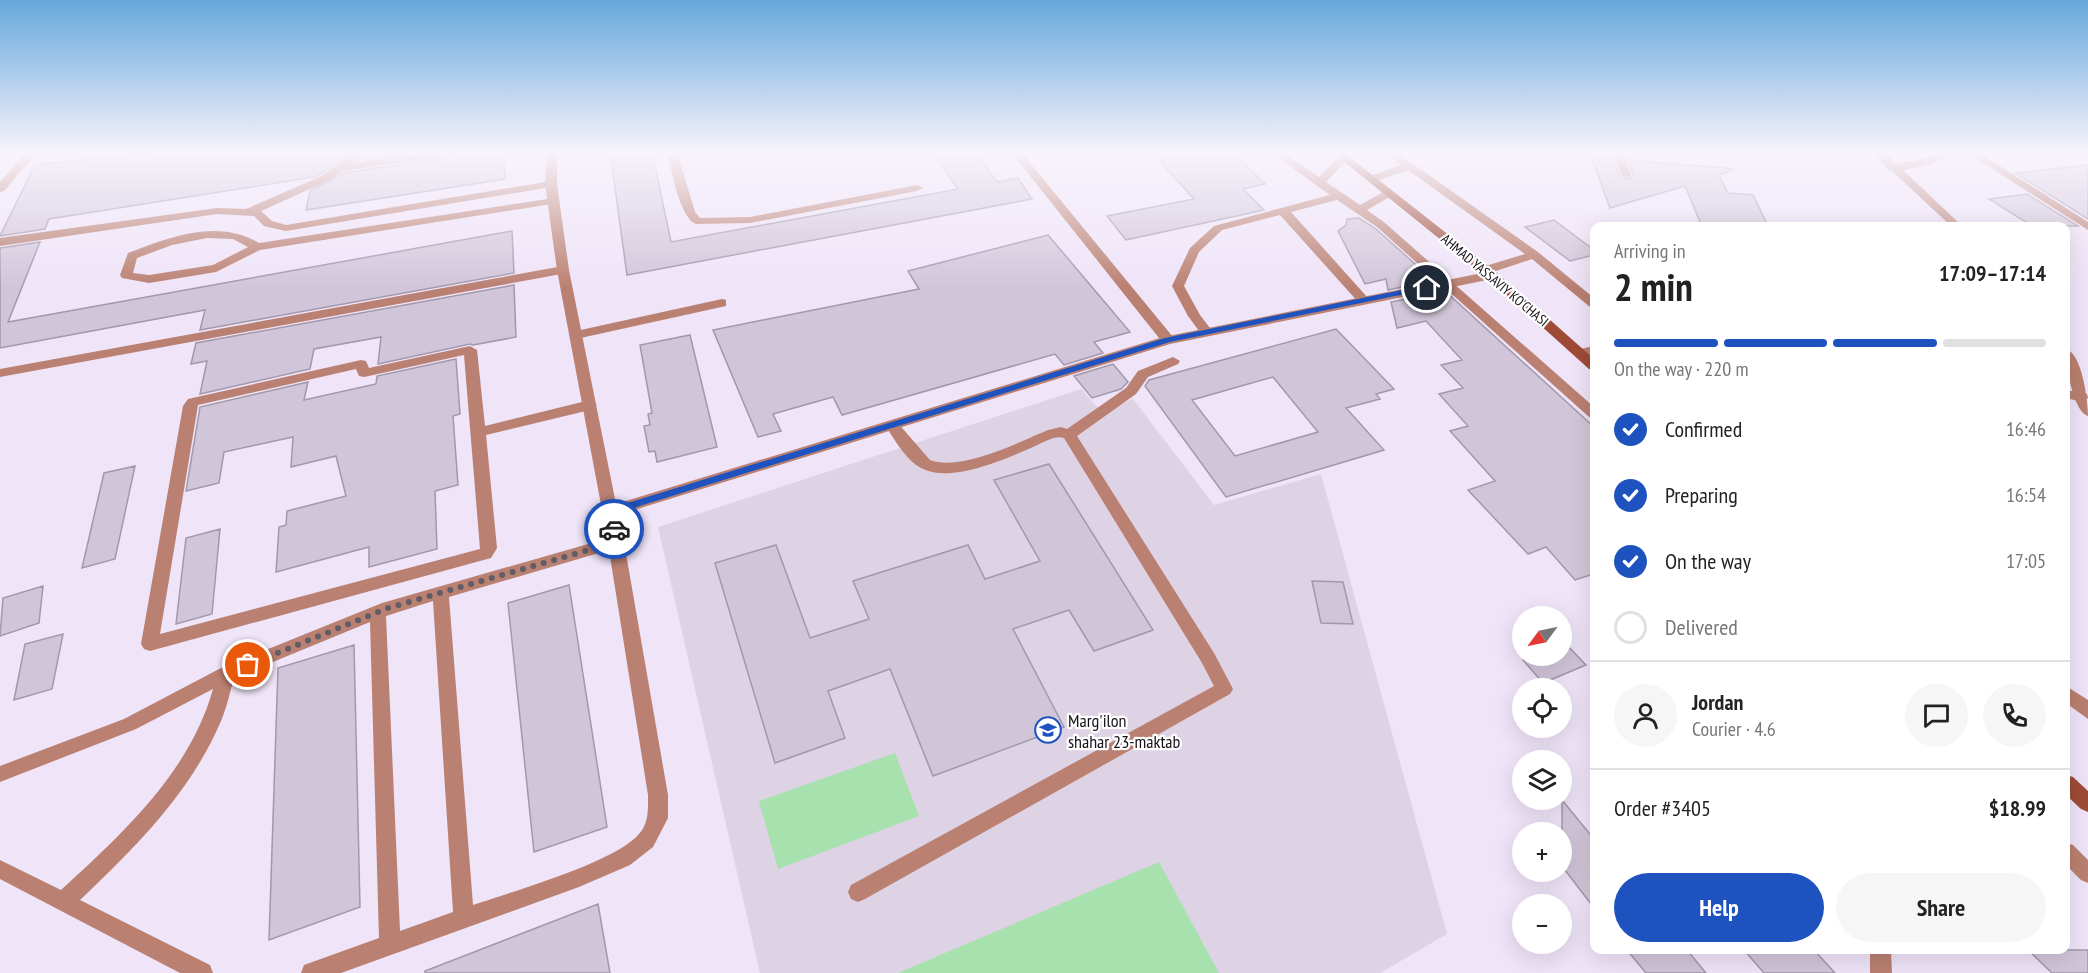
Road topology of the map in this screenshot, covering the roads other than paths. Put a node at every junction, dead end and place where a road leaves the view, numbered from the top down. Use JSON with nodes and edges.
{"nodes":[{"id":1,"x":282,"y":197,"type":"edge"},
{"id":2,"x":470,"y":197,"type":"edge"},
{"id":3,"x":553,"y":197,"type":"edge"},
{"id":4,"x":685,"y":197,"type":"edge"},
{"id":5,"x":868,"y":197,"type":"edge"},
{"id":6,"x":1053,"y":197,"type":"edge"},
{"id":7,"x":1335,"y":197,"type":"edge"},
{"id":8,"x":1342,"y":197,"type":"edge"},
{"id":9,"x":1381,"y":197,"type":"edge"},
{"id":10,"x":1395,"y":197,"type":"edge"},
{"id":11,"x":1454,"y":197,"type":"edge"},
{"id":12,"x":1925,"y":197,"type":"edge"},
{"id":13,"x":2042,"y":197,"type":"edge"},
{"id":14,"x":554,"y":201,"type":"junction"},
{"id":15,"x":1360,"y":210,"type":"junction"},
{"id":16,"x":1283,"y":211,"type":"junction"},
{"id":17,"x":246,"y":213,"type":"junction"},
{"id":18,"x":1953,"y":222,"type":"edge"},
{"id":19,"x":2088,"y":227,"type":"edge"},
{"id":20,"x":0,"y":242,"type":"edge"},
{"id":21,"x":257,"y":248,"type":"junction"},
{"id":22,"x":1534,"y":255,"type":"junction"},
{"id":23,"x":563,"y":270,"type":"junction"},
{"id":24,"x":1489,"y":272,"type":"junction"},
{"id":25,"x":1448,"y":283,"type":"junction"},
{"id":26,"x":1364,"y":301,"type":"junction"},
{"id":27,"x":1590,"y":301,"type":"edge"},
{"id":28,"x":722,"y":303,"type":"dead end"},
{"id":29,"x":1207,"y":332,"type":"junction"},
{"id":30,"x":576,"y":335,"type":"junction"},
{"id":31,"x":1168,"y":340,"type":"junction"},
{"id":32,"x":1590,"y":351,"type":"edge"},
{"id":33,"x":1580,"y":353,"type":"junction"},
{"id":34,"x":1173,"y":361,"type":"dead end"},
{"id":35,"x":1590,"y":362,"type":"edge"},
{"id":36,"x":2070,"y":364,"type":"edge"},
{"id":37,"x":0,"y":373,"type":"edge"},
{"id":38,"x":2070,"y":395,"type":"edge"},
{"id":39,"x":2082,"y":397,"type":"junction"},
{"id":40,"x":590,"y":405,"type":"junction"},
{"id":41,"x":1590,"y":410,"type":"edge"},
{"id":42,"x":2088,"y":411,"type":"edge"},
{"id":43,"x":892,"y":425,"type":"junction"},
{"id":44,"x":478,"y":432,"type":"junction"},
{"id":45,"x":1069,"y":435,"type":"junction"},
{"id":46,"x":612,"y":511,"type":"junction"},
{"id":47,"x":616,"y":542,"type":"junction"},
{"id":48,"x":441,"y":593,"type":"junction"},
{"id":49,"x":378,"y":612,"type":"junction"},
{"id":50,"x":226,"y":674,"type":"junction"},
{"id":51,"x":2070,"y":696,"type":"edge"},
{"id":52,"x":2088,"y":711,"type":"edge"},
{"id":53,"x":0,"y":774,"type":"edge"},
{"id":54,"x":2070,"y":787,"type":"edge"},
{"id":55,"x":2088,"y":803,"type":"edge"},
{"id":56,"x":2070,"y":856,"type":"edge"},
{"id":57,"x":0,"y":869,"type":"edge"},
{"id":58,"x":2088,"y":873,"type":"edge"},
{"id":59,"x":858,"y":892,"type":"dead end"},
{"id":60,"x":63,"y":902,"type":"junction"},
{"id":61,"x":464,"y":918,"type":"junction"},
{"id":62,"x":390,"y":945,"type":"junction"},
{"id":63,"x":1881,"y":954,"type":"edge"},
{"id":64,"x":202,"y":973,"type":"edge"},
{"id":65,"x":312,"y":973,"type":"edge"},
{"id":66,"x":1881,"y":973,"type":"edge"}],
"edges":[{"from":1,"to":17,"type":"street"},
{"from":2,"to":17,"type":"street"},
{"from":3,"to":14,"type":"street"},
{"from":4,"to":5,"type":"street"},
{"from":6,"to":31,"type":"street"},
{"from":7,"to":16,"type":"street"},
{"from":8,"to":15,"type":"street"},
{"from":9,"to":15,"type":"street"},
{"from":10,"to":24,"type":"main road","name":"AHMAD YASSAVIY KO'CHASI"},
{"from":11,"to":22,"type":"street"},
{"from":12,"to":18,"type":"street"},
{"from":13,"to":19,"type":"street"},
{"from":14,"to":21,"type":"street"},
{"from":14,"to":23,"type":"street"},
{"from":15,"to":25,"type":"street"},
{"from":16,"to":26,"type":"street"},
{"from":16,"to":29,"type":"street"},
{"from":17,"to":20,"type":"street"},
{"from":21,"to":21,"type":"street"},
{"from":22,"to":24,"type":"street"},
{"from":22,"to":27,"type":"street"},
{"from":23,"to":30,"type":"street"},
{"from":23,"to":37,"type":"street"},
{"from":24,"to":25,"type":"street"},
{"from":24,"to":33,"type":"main road","name":"AHMAD YASSAVIY KO'CHASI"},
{"from":25,"to":26,"type":"street"},
{"from":25,"to":41,"type":"street"},
{"from":26,"to":29,"type":"street"},
{"from":28,"to":30,"type":"street"},
{"from":29,"to":31,"type":"street"},
{"from":30,"to":40,"type":"street"},
{"from":31,"to":43,"type":"street"},
{"from":32,"to":33,"type":"street"},
{"from":33,"to":35,"type":"main road","name":"AHMAD YASSAVIY KO'CHASI"},
{"from":34,"to":45,"type":"street"},
{"from":36,"to":39,"type":"street"},
{"from":38,"to":39,"type":"street"},
{"from":39,"to":42,"type":"street"},
{"from":40,"to":44,"type":"street"},
{"from":40,"to":46,"type":"street"},
{"from":43,"to":45,"type":"street"},
{"from":43,"to":46,"type":"street"},
{"from":44,"to":44,"type":"street"},
{"from":45,"to":59,"type":"street"},
{"from":46,"to":47,"type":"street"},
{"from":47,"to":48,"type":"street"},
{"from":47,"to":61,"type":"street"},
{"from":48,"to":49,"type":"street"},
{"from":48,"to":61,"type":"street"},
{"from":49,"to":50,"type":"street"},
{"from":49,"to":62,"type":"street"},
{"from":50,"to":53,"type":"street"},
{"from":50,"to":60,"type":"street"},
{"from":51,"to":52,"type":"street"},
{"from":54,"to":55,"type":"main road"},
{"from":56,"to":58,"type":"street"},
{"from":57,"to":60,"type":"street"},
{"from":60,"to":64,"type":"street"},
{"from":61,"to":62,"type":"street"},
{"from":62,"to":65,"type":"street"},
{"from":63,"to":66,"type":"street"}]}
